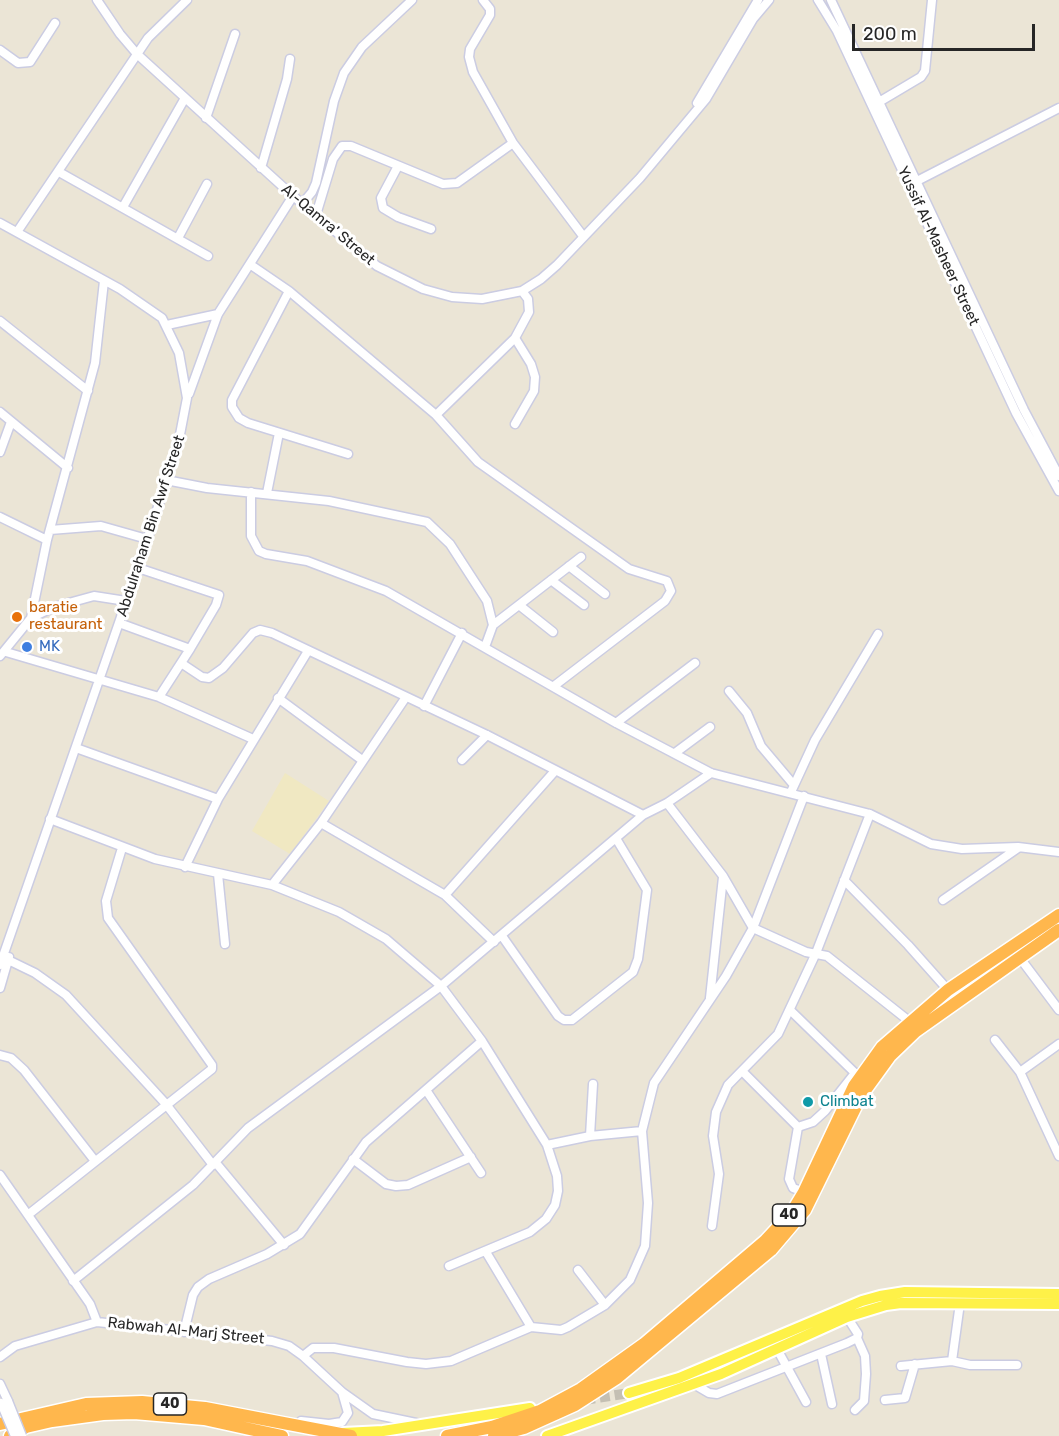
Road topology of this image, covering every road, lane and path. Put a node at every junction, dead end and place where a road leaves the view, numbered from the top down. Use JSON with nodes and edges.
{"nodes":[{"id":1,"x":97,"y":0,"type":"edge"},
{"id":2,"x":187,"y":0,"type":"edge"},
{"id":3,"x":412,"y":0,"type":"edge"},
{"id":4,"x":483,"y":0,"type":"edge"},
{"id":5,"x":758,"y":0,"type":"edge"},
{"id":6,"x":770,"y":0,"type":"edge"},
{"id":7,"x":818,"y":0,"type":"edge"},
{"id":8,"x":831,"y":0,"type":"edge"},
{"id":9,"x":932,"y":0,"type":"edge"},
{"id":10,"x":55,"y":23,"type":"dead end"},
{"id":11,"x":235,"y":34,"type":"dead end"},
{"id":12,"x":0,"y":50,"type":"edge"},
{"id":13,"x":137,"y":54,"type":"junction"},
{"id":14,"x":290,"y":58,"type":"dead end"},
{"id":15,"x":185,"y":98,"type":"junction"},
{"id":16,"x":879,"y":102,"type":"junction"},
{"id":17,"x":1059,"y":108,"type":"edge"},
{"id":18,"x":695,"y":109,"type":"junction"},
{"id":19,"x":206,"y":118,"type":"junction"},
{"id":20,"x":513,"y":142,"type":"junction"},
{"id":21,"x":398,"y":166,"type":"junction"},
{"id":22,"x":261,"y":168,"type":"junction"},
{"id":23,"x":59,"y":172,"type":"junction"},
{"id":24,"x":917,"y":181,"type":"junction"},
{"id":25,"x":207,"y":184,"type":"dead end"},
{"id":26,"x":293,"y":196,"type":"junction"},
{"id":27,"x":302,"y":204,"type":"junction"},
{"id":28,"x":123,"y":207,"type":"junction"},
{"id":29,"x":316,"y":215,"type":"junction"},
{"id":30,"x":0,"y":223,"type":"edge"},
{"id":31,"x":431,"y":229,"type":"dead end"},
{"id":32,"x":17,"y":232,"type":"junction"},
{"id":33,"x":583,"y":236,"type":"junction"},
{"id":34,"x":177,"y":238,"type":"junction"},
{"id":35,"x":208,"y":256,"type":"dead end"},
{"id":36,"x":251,"y":265,"type":"junction"},
{"id":37,"x":104,"y":281,"type":"junction"},
{"id":38,"x":289,"y":291,"type":"junction"},
{"id":39,"x":522,"y":291,"type":"junction"},
{"id":40,"x":218,"y":314,"type":"junction"},
{"id":41,"x":0,"y":321,"type":"edge"},
{"id":42,"x":167,"y":325,"type":"junction"},
{"id":43,"x":515,"y":338,"type":"junction"},
{"id":44,"x":88,"y":391,"type":"junction"},
{"id":45,"x":187,"y":398,"type":"junction"},
{"id":46,"x":0,"y":412,"type":"edge"},
{"id":47,"x":436,"y":415,"type":"junction"},
{"id":48,"x":11,"y":422,"type":"junction"},
{"id":49,"x":515,"y":424,"type":"dead end"},
{"id":50,"x":279,"y":433,"type":"junction"},
{"id":51,"x":0,"y":452,"type":"edge"},
{"id":52,"x":348,"y":454,"type":"dead end"},
{"id":53,"x":68,"y":468,"type":"junction"},
{"id":54,"x":1059,"y":476,"type":"edge"},
{"id":55,"x":166,"y":480,"type":"junction"},
{"id":56,"x":1059,"y":491,"type":"edge"},
{"id":57,"x":251,"y":492,"type":"junction"},
{"id":58,"x":267,"y":493,"type":"junction"},
{"id":59,"x":0,"y":517,"type":"edge"},
{"id":60,"x":50,"y":530,"type":"junction"},
{"id":61,"x":147,"y":539,"type":"junction"},
{"id":62,"x":47,"y":540,"type":"junction"},
{"id":63,"x":581,"y":556,"type":"dead end"},
{"id":64,"x":569,"y":566,"type":"junction"},
{"id":65,"x":138,"y":568,"type":"junction"},
{"id":66,"x":551,"y":580,"type":"junction"},
{"id":67,"x":605,"y":594,"type":"dead end"},
{"id":68,"x":126,"y":601,"type":"junction"},
{"id":69,"x":519,"y":605,"type":"junction"},
{"id":70,"x":584,"y":605,"type":"dead end"},
{"id":71,"x":31,"y":618,"type":"junction"},
{"id":72,"x":119,"y":623,"type":"junction"},
{"id":73,"x":493,"y":625,"type":"junction"},
{"id":74,"x":553,"y":632,"type":"dead end"},
{"id":75,"x":462,"y":633,"type":"junction"},
{"id":76,"x":878,"y":634,"type":"dead end"},
{"id":77,"x":485,"y":647,"type":"junction"},
{"id":78,"x":190,"y":649,"type":"junction"},
{"id":79,"x":308,"y":651,"type":"junction"},
{"id":80,"x":3,"y":654,"type":"edge"},
{"id":81,"x":181,"y":663,"type":"junction"},
{"id":82,"x":695,"y":663,"type":"dead end"},
{"id":83,"x":100,"y":680,"type":"junction"},
{"id":84,"x":554,"y":686,"type":"junction"},
{"id":85,"x":729,"y":692,"type":"dead end"},
{"id":86,"x":159,"y":697,"type":"junction"},
{"id":87,"x":406,"y":697,"type":"junction"},
{"id":88,"x":278,"y":698,"type":"junction"},
{"id":89,"x":424,"y":706,"type":"junction"},
{"id":90,"x":616,"y":723,"type":"junction"},
{"id":91,"x":710,"y":727,"type":"dead end"},
{"id":92,"x":487,"y":735,"type":"junction"},
{"id":93,"x":253,"y":739,"type":"junction"},
{"id":94,"x":76,"y":748,"type":"junction"},
{"id":95,"x":675,"y":753,"type":"junction"},
{"id":96,"x":362,"y":760,"type":"junction"},
{"id":97,"x":462,"y":760,"type":"dead end"},
{"id":98,"x":554,"y":771,"type":"junction"},
{"id":99,"x":711,"y":773,"type":"junction"},
{"id":100,"x":792,"y":788,"type":"junction"},
{"id":101,"x":804,"y":796,"type":"junction"},
{"id":102,"x":218,"y":799,"type":"junction"},
{"id":103,"x":667,"y":803,"type":"junction"},
{"id":104,"x":870,"y":814,"type":"junction"},
{"id":105,"x":643,"y":815,"type":"junction"},
{"id":106,"x":50,"y":819,"type":"junction"},
{"id":107,"x":321,"y":823,"type":"junction"},
{"id":108,"x":617,"y":840,"type":"junction"},
{"id":109,"x":1018,"y":847,"type":"junction"},
{"id":110,"x":122,"y":848,"type":"junction"},
{"id":111,"x":1059,"y":852,"type":"edge"},
{"id":112,"x":185,"y":867,"type":"junction"},
{"id":113,"x":218,"y":874,"type":"junction"},
{"id":114,"x":723,"y":876,"type":"junction"},
{"id":115,"x":844,"y":880,"type":"junction"},
{"id":116,"x":272,"y":885,"type":"junction"},
{"id":117,"x":445,"y":895,"type":"junction"},
{"id":118,"x":944,"y":900,"type":"dead end"},
{"id":119,"x":1059,"y":915,"type":"edge"},
{"id":120,"x":753,"y":928,"type":"junction"},
{"id":121,"x":1059,"y":930,"type":"edge"},
{"id":122,"x":502,"y":936,"type":"junction"},
{"id":123,"x":494,"y":942,"type":"junction"},
{"id":124,"x":225,"y":944,"type":"dead end"},
{"id":125,"x":816,"y":953,"type":"junction"},
{"id":126,"x":1020,"y":958,"type":"junction"},
{"id":127,"x":4,"y":961,"type":"edge"},
{"id":128,"x":441,"y":986,"type":"junction"},
{"id":129,"x":0,"y":988,"type":"edge"},
{"id":130,"x":948,"y":990,"type":"junction"},
{"id":131,"x":710,"y":1001,"type":"junction"},
{"id":132,"x":790,"y":1010,"type":"junction"},
{"id":133,"x":1059,"y":1010,"type":"edge"},
{"id":134,"x":909,"y":1021,"type":"junction"},
{"id":135,"x":995,"y":1040,"type":"dead end"},
{"id":136,"x":483,"y":1041,"type":"junction"},
{"id":137,"x":1059,"y":1044,"type":"edge"},
{"id":138,"x":0,"y":1055,"type":"edge"},
{"id":139,"x":743,"y":1072,"type":"junction"},
{"id":140,"x":1020,"y":1072,"type":"junction"},
{"id":141,"x":859,"y":1073,"type":"junction"},
{"id":142,"x":592,"y":1084,"type":"dead end"},
{"id":143,"x":426,"y":1090,"type":"junction"},
{"id":144,"x":165,"y":1103,"type":"junction"},
{"id":145,"x":798,"y":1127,"type":"junction"},
{"id":146,"x":642,"y":1131,"type":"junction"},
{"id":147,"x":590,"y":1136,"type":"junction"},
{"id":148,"x":547,"y":1145,"type":"junction"},
{"id":149,"x":1059,"y":1156,"type":"edge"},
{"id":150,"x":471,"y":1157,"type":"junction"},
{"id":151,"x":353,"y":1159,"type":"junction"},
{"id":152,"x":95,"y":1161,"type":"junction"},
{"id":153,"x":214,"y":1164,"type":"junction"},
{"id":154,"x":481,"y":1173,"type":"dead end"},
{"id":155,"x":0,"y":1175,"type":"edge"},
{"id":156,"x":804,"y":1192,"type":"junction"},
{"id":157,"x":29,"y":1214,"type":"junction"},
{"id":158,"x":712,"y":1226,"type":"dead end"},
{"id":159,"x":284,"y":1245,"type":"junction"},
{"id":160,"x":486,"y":1252,"type":"junction"},
{"id":161,"x":449,"y":1266,"type":"dead end"},
{"id":162,"x":578,"y":1270,"type":"dead end"},
{"id":163,"x":73,"y":1281,"type":"junction"},
{"id":164,"x":1059,"y":1294,"type":"edge"},
{"id":165,"x":960,"y":1303,"type":"junction"},
{"id":166,"x":1059,"y":1304,"type":"edge"},
{"id":167,"x":605,"y":1305,"type":"junction"},
{"id":168,"x":847,"y":1317,"type":"junction"},
{"id":169,"x":97,"y":1322,"type":"junction"},
{"id":170,"x":531,"y":1327,"type":"junction"},
{"id":171,"x":184,"y":1332,"type":"junction"},
{"id":172,"x":857,"y":1338,"type":"junction"},
{"id":173,"x":0,"y":1345,"type":"edge"},
{"id":174,"x":15,"y":1346,"type":"junction"},
{"id":175,"x":777,"y":1349,"type":"junction"},
{"id":176,"x":821,"y":1354,"type":"junction"},
{"id":177,"x":303,"y":1356,"type":"junction"},
{"id":178,"x":0,"y":1357,"type":"edge"},
{"id":179,"x":952,"y":1361,"type":"junction"},
{"id":180,"x":915,"y":1364,"type":"junction"},
{"id":181,"x":1017,"y":1365,"type":"dead end"},
{"id":182,"x":901,"y":1366,"type":"dead end"},
{"id":183,"x":786,"y":1368,"type":"junction"},
{"id":184,"x":692,"y":1383,"type":"junction"},
{"id":185,"x":0,"y":1384,"type":"edge"},
{"id":186,"x":342,"y":1392,"type":"junction"},
{"id":187,"x":629,"y":1393,"type":"tunnel mouth"},
{"id":188,"x":885,"y":1400,"type":"dead end"},
{"id":189,"x":3,"y":1402,"type":"edge"},
{"id":190,"x":806,"y":1402,"type":"dead end"},
{"id":191,"x":832,"y":1404,"type":"dead end"},
{"id":192,"x":530,"y":1408,"type":"dead end"},
{"id":193,"x":855,"y":1410,"type":"dead end"},
{"id":194,"x":283,"y":1421,"type":"junction"},
{"id":195,"x":0,"y":1424,"type":"edge"},
{"id":196,"x":419,"y":1424,"type":"junction"},
{"id":197,"x":345,"y":1435,"type":"edge"},
{"id":198,"x":13,"y":1436,"type":"edge"},
{"id":199,"x":22,"y":1436,"type":"edge"},
{"id":200,"x":282,"y":1436,"type":"edge"},
{"id":201,"x":447,"y":1436,"type":"edge"},
{"id":202,"x":494,"y":1436,"type":"edge"},
{"id":203,"x":547,"y":1436,"type":"edge"}],
"edges":[{"from":1,"to":13,"type":"street","name":"Al-Qamra' Street"},
{"from":2,"to":13,"type":"street"},
{"from":3,"to":27,"type":"street"},
{"from":4,"to":20,"type":"street"},
{"from":5,"to":18,"type":"street","name":"Al-Qamra' Street"},
{"from":6,"to":18,"type":"street","name":"Al-Qamra' Street"},
{"from":7,"to":56,"type":"street","name":"Yussif Al-Masheer Street"},
{"from":8,"to":16,"type":"street","name":"Yussif Al-Masheer Street"},
{"from":9,"to":16,"type":"street"},
{"from":10,"to":12,"type":"street"},
{"from":11,"to":19,"type":"street"},
{"from":13,"to":15,"type":"street","name":"Al-Qamra' Street"},
{"from":13,"to":23,"type":"street"},
{"from":14,"to":22,"type":"street"},
{"from":15,"to":19,"type":"street","name":"Al-Qamra' Street"},
{"from":15,"to":28,"type":"street"},
{"from":16,"to":24,"type":"street","name":"Yussif Al-Masheer Street"},
{"from":17,"to":24,"type":"street"},
{"from":18,"to":33,"type":"street","name":"Al-Qamra' Street"},
{"from":19,"to":22,"type":"street","name":"Al-Qamra' Street"},
{"from":20,"to":21,"type":"street"},
{"from":20,"to":33,"type":"street"},
{"from":21,"to":29,"type":"street"},
{"from":21,"to":31,"type":"street"},
{"from":22,"to":26,"type":"street","name":"Al-Qamra' Street"},
{"from":23,"to":28,"type":"street"},
{"from":23,"to":32,"type":"street"},
{"from":24,"to":54,"type":"street","name":"Yussif Al-Masheer Street"},
{"from":25,"to":34,"type":"street"},
{"from":26,"to":27,"type":"street","name":"Al-Qamra' Street"},
{"from":26,"to":36,"type":"street"},
{"from":27,"to":29,"type":"street","name":"Al-Qamra' Street"},
{"from":28,"to":34,"type":"street"},
{"from":29,"to":39,"type":"street","name":"Al-Qamra' Street"},
{"from":30,"to":32,"type":"street","name":"Abdulraham Bin Awf Street"},
{"from":32,"to":37,"type":"street","name":"Abdulraham Bin Awf Street"},
{"from":33,"to":39,"type":"street","name":"Al-Qamra' Street"},
{"from":34,"to":35,"type":"street"},
{"from":36,"to":38,"type":"street"},
{"from":36,"to":40,"type":"street"},
{"from":37,"to":42,"type":"street","name":"Abdulraham Bin Awf Street"},
{"from":37,"to":44,"type":"street"},
{"from":38,"to":47,"type":"street"},
{"from":38,"to":50,"type":"street"},
{"from":39,"to":43,"type":"street"},
{"from":40,"to":42,"type":"street"},
{"from":40,"to":45,"type":"street"},
{"from":41,"to":44,"type":"street"},
{"from":42,"to":45,"type":"street","name":"Abdulraham Bin Awf Street"},
{"from":43,"to":47,"type":"street"},
{"from":43,"to":49,"type":"street"},
{"from":44,"to":53,"type":"street"},
{"from":45,"to":55,"type":"street","name":"Abdulraham Bin Awf Street"},
{"from":46,"to":48,"type":"street"},
{"from":47,"to":84,"type":"street"},
{"from":48,"to":51,"type":"street"},
{"from":48,"to":53,"type":"street"},
{"from":50,"to":52,"type":"street"},
{"from":50,"to":58,"type":"street"},
{"from":53,"to":60,"type":"street"},
{"from":55,"to":57,"type":"street"},
{"from":55,"to":61,"type":"street","name":"Abdulraham Bin Awf Street"},
{"from":57,"to":58,"type":"street"},
{"from":57,"to":75,"type":"street"},
{"from":58,"to":73,"type":"street"},
{"from":59,"to":62,"type":"street"},
{"from":60,"to":61,"type":"street"},
{"from":60,"to":62,"type":"street"},
{"from":61,"to":65,"type":"street","name":"Abdulraham Bin Awf Street"},
{"from":62,"to":71,"type":"street"},
{"from":63,"to":64,"type":"street"},
{"from":64,"to":66,"type":"street"},
{"from":64,"to":67,"type":"street"},
{"from":65,"to":68,"type":"street","name":"Abdulraham Bin Awf Street"},
{"from":65,"to":78,"type":"street"},
{"from":66,"to":69,"type":"street"},
{"from":66,"to":70,"type":"street"},
{"from":68,"to":71,"type":"street"},
{"from":68,"to":72,"type":"street","name":"Abdulraham Bin Awf Street"},
{"from":69,"to":73,"type":"street"},
{"from":69,"to":74,"type":"street"},
{"from":71,"to":80,"type":"street"},
{"from":72,"to":78,"type":"street"},
{"from":72,"to":83,"type":"street","name":"Abdulraham Bin Awf Street"},
{"from":73,"to":77,"type":"street"},
{"from":75,"to":77,"type":"street"},
{"from":75,"to":89,"type":"street"},
{"from":76,"to":100,"type":"street"},
{"from":77,"to":84,"type":"street"},
{"from":78,"to":81,"type":"street"},
{"from":79,"to":81,"type":"street"},
{"from":79,"to":87,"type":"street"},
{"from":79,"to":88,"type":"street"},
{"from":80,"to":83,"type":"street"},
{"from":81,"to":86,"type":"street"},
{"from":82,"to":90,"type":"street"},
{"from":83,"to":86,"type":"street"},
{"from":83,"to":94,"type":"street","name":"Abdulraham Bin Awf Street"},
{"from":84,"to":90,"type":"street"},
{"from":85,"to":100,"type":"street"},
{"from":86,"to":93,"type":"street"},
{"from":87,"to":89,"type":"street"},
{"from":87,"to":96,"type":"street"},
{"from":88,"to":93,"type":"street"},
{"from":88,"to":96,"type":"street"},
{"from":89,"to":92,"type":"street"},
{"from":90,"to":95,"type":"street"},
{"from":91,"to":95,"type":"street"},
{"from":92,"to":97,"type":"street"},
{"from":92,"to":98,"type":"street"},
{"from":93,"to":102,"type":"street"},
{"from":94,"to":102,"type":"street"},
{"from":94,"to":106,"type":"street","name":"Abdulraham Bin Awf Street"},
{"from":95,"to":99,"type":"street"},
{"from":96,"to":107,"type":"street"},
{"from":98,"to":105,"type":"street"},
{"from":98,"to":117,"type":"street"},
{"from":99,"to":100,"type":"street"},
{"from":99,"to":103,"type":"street"},
{"from":100,"to":101,"type":"street"},
{"from":101,"to":104,"type":"street"},
{"from":101,"to":120,"type":"street"},
{"from":102,"to":112,"type":"street"},
{"from":103,"to":105,"type":"street"},
{"from":103,"to":114,"type":"street"},
{"from":104,"to":109,"type":"street"},
{"from":104,"to":115,"type":"street"},
{"from":105,"to":108,"type":"street"},
{"from":106,"to":110,"type":"street"},
{"from":106,"to":127,"type":"street","name":"Abdulraham Bin Awf Street"},
{"from":107,"to":116,"type":"street"},
{"from":107,"to":117,"type":"street"},
{"from":108,"to":122,"type":"street"},
{"from":108,"to":122,"type":"street"},
{"from":109,"to":111,"type":"street"},
{"from":109,"to":118,"type":"street"},
{"from":110,"to":112,"type":"street"},
{"from":110,"to":144,"type":"street"},
{"from":112,"to":113,"type":"street"},
{"from":113,"to":116,"type":"street"},
{"from":113,"to":124,"type":"street"},
{"from":114,"to":120,"type":"street"},
{"from":114,"to":131,"type":"street"},
{"from":115,"to":125,"type":"street"},
{"from":115,"to":130,"type":"street"},
{"from":116,"to":128,"type":"street"},
{"from":117,"to":123,"type":"street"},
{"from":119,"to":130,"type":"highway","number":"40"},
{"from":120,"to":125,"type":"street"},
{"from":120,"to":131,"type":"street"},
{"from":121,"to":126,"type":"highway","number":"40"},
{"from":122,"to":123,"type":"street"},
{"from":123,"to":128,"type":"street"},
{"from":125,"to":132,"type":"street"},
{"from":125,"to":134,"type":"street"},
{"from":126,"to":133,"type":"street"},
{"from":126,"to":202,"type":"highway","number":"40"},
{"from":127,"to":129,"type":"street","name":"Abdulraham Bin Awf Street"},
{"from":127,"to":144,"type":"street"},
{"from":128,"to":136,"type":"street"},
{"from":128,"to":153,"type":"street"},
{"from":130,"to":134,"type":"highway","number":"40"},
{"from":131,"to":146,"type":"street"},
{"from":132,"to":139,"type":"street"},
{"from":132,"to":141,"type":"street"},
{"from":134,"to":141,"type":"highway","number":"40"},
{"from":135,"to":140,"type":"street"},
{"from":136,"to":143,"type":"street"},
{"from":136,"to":148,"type":"street"},
{"from":137,"to":140,"type":"street"},
{"from":138,"to":152,"type":"street"},
{"from":139,"to":145,"type":"street"},
{"from":139,"to":158,"type":"street"},
{"from":140,"to":149,"type":"street"},
{"from":141,"to":145,"type":"street"},
{"from":141,"to":156,"type":"highway","number":"40"},
{"from":142,"to":147,"type":"street"},
{"from":143,"to":150,"type":"street"},
{"from":143,"to":151,"type":"street"},
{"from":144,"to":152,"type":"street"},
{"from":144,"to":153,"type":"street"},
{"from":145,"to":156,"type":"street"},
{"from":146,"to":147,"type":"street"},
{"from":146,"to":167,"type":"street"},
{"from":147,"to":148,"type":"street"},
{"from":148,"to":160,"type":"street"},
{"from":150,"to":151,"type":"street"},
{"from":150,"to":154,"type":"street"},
{"from":151,"to":159,"type":"street"},
{"from":152,"to":157,"type":"street"},
{"from":153,"to":159,"type":"street"},
{"from":153,"to":163,"type":"street"},
{"from":155,"to":157,"type":"street"},
{"from":156,"to":201,"type":"highway","number":"40"},
{"from":157,"to":163,"type":"street"},
{"from":159,"to":171,"type":"street"},
{"from":160,"to":161,"type":"street"},
{"from":160,"to":170,"type":"street"},
{"from":162,"to":167,"type":"street"},
{"from":163,"to":169,"type":"street"},
{"from":164,"to":187,"type":"main road"},
{"from":165,"to":166,"type":"main road"},
{"from":165,"to":168,"type":"main road"},
{"from":165,"to":179,"type":"street"},
{"from":167,"to":170,"type":"street"},
{"from":168,"to":172,"type":"street"},
{"from":168,"to":175,"type":"main road"},
{"from":169,"to":171,"type":"street","name":"Rabwah Al-Marj Street"},
{"from":169,"to":174,"type":"street","name":"Rabwah Al-Marj Street"},
{"from":170,"to":177,"type":"street"},
{"from":171,"to":177,"type":"street","name":"Rabwah Al-Marj Street"},
{"from":172,"to":176,"type":"street"},
{"from":172,"to":193,"type":"street"},
{"from":173,"to":174,"type":"street","name":"Rabwah Al-Marj Street"},
{"from":174,"to":178,"type":"street","name":"Rabwah Al-Marj Street"},
{"from":175,"to":183,"type":"street"},
{"from":175,"to":184,"type":"main road"},
{"from":176,"to":183,"type":"street"},
{"from":176,"to":191,"type":"street"},
{"from":177,"to":186,"type":"street","name":"Rabwah Al-Marj Street"},
{"from":179,"to":180,"type":"street"},
{"from":179,"to":181,"type":"street"},
{"from":180,"to":182,"type":"street"},
{"from":180,"to":188,"type":"street"},
{"from":183,"to":184,"type":"street"},
{"from":183,"to":190,"type":"street"},
{"from":184,"to":203,"type":"main road"},
{"from":185,"to":189,"type":"street"},
{"from":186,"to":194,"type":"street"},
{"from":186,"to":196,"type":"street","name":"Rabwah Al-Marj Street"},
{"from":189,"to":198,"type":"street","bridge":true},
{"from":189,"to":199,"type":"street","bridge":true},
{"from":192,"to":196,"type":"main road"},
{"from":194,"to":195,"type":"highway","number":"40"},
{"from":194,"to":197,"type":"highway","number":"40"},
{"from":196,"to":197,"type":"main road"},
{"from":198,"to":200,"type":"highway","number":"40"}]}
